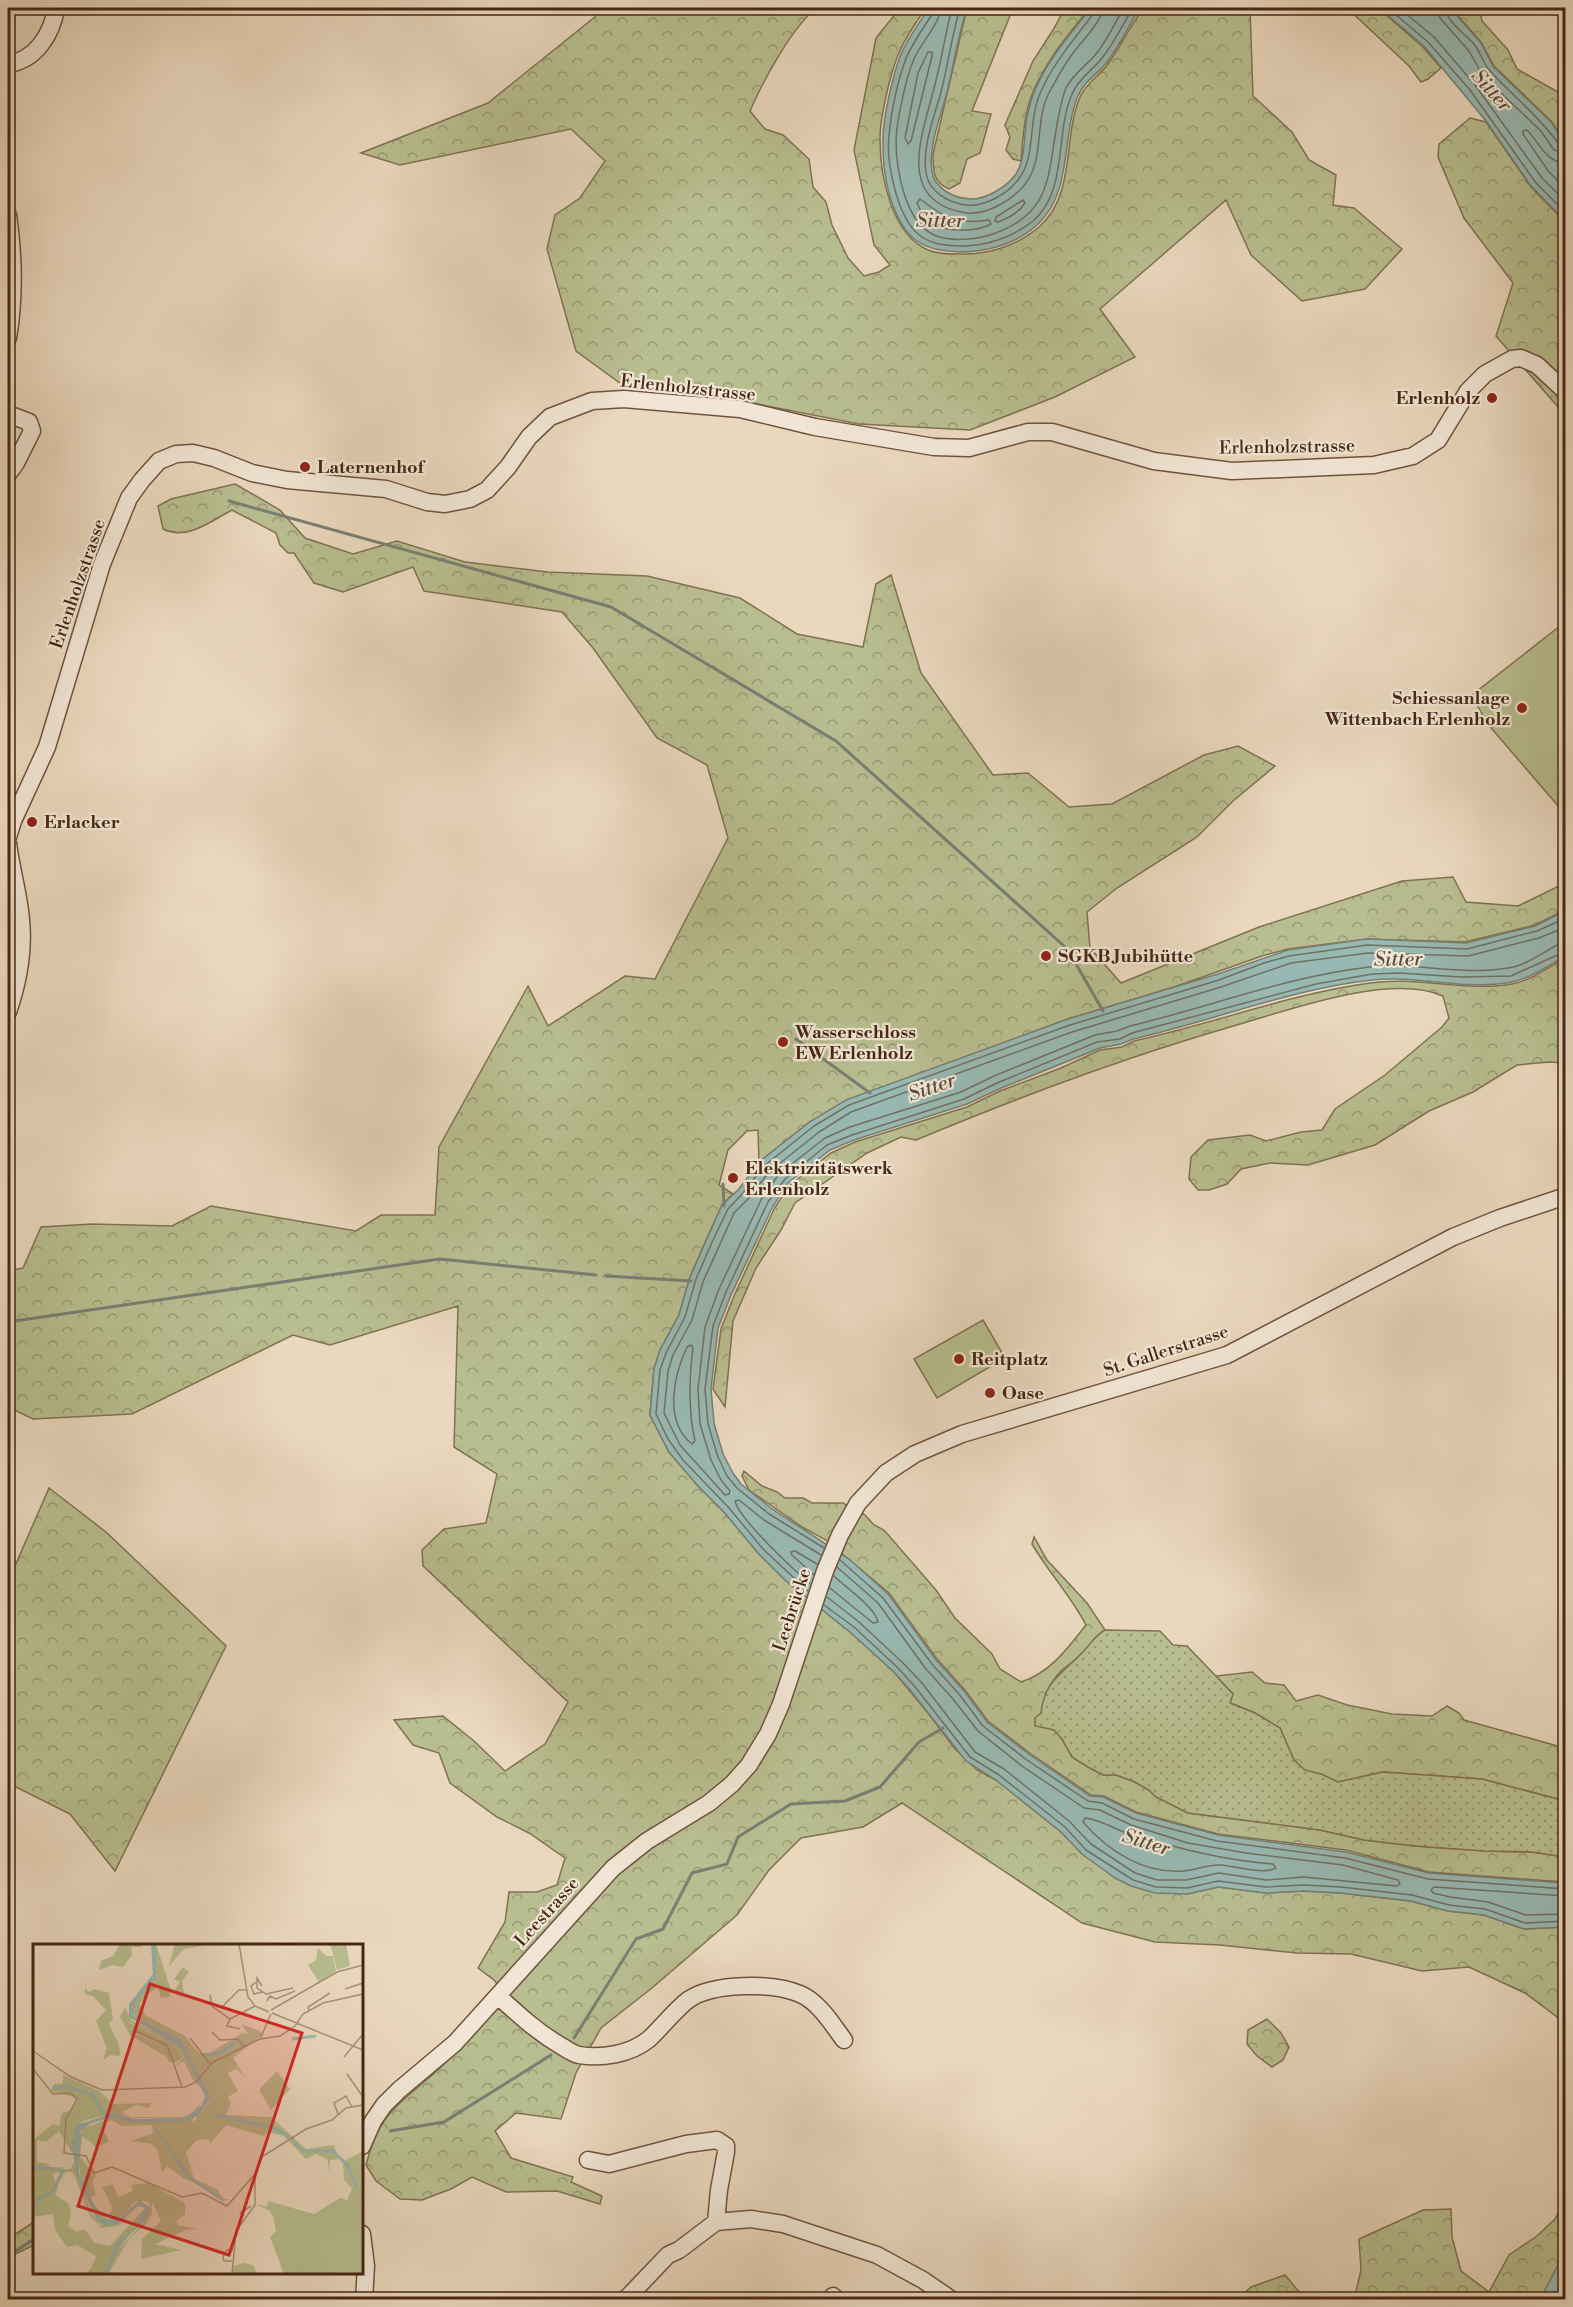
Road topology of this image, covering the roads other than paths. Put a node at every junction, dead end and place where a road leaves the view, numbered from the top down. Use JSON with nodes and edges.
{"nodes":[{"id":1,"x":56,"y":8,"type":"edge"},
{"id":2,"x":8,"y":64,"type":"edge"},
{"id":3,"x":8,"y":215,"type":"edge"},
{"id":4,"x":8,"y":338,"type":"edge"},
{"id":5,"x":1566,"y":392,"type":"edge"},
{"id":6,"x":8,"y":414,"type":"edge"},
{"id":7,"x":8,"y":474,"type":"edge"},
{"id":8,"x":8,"y":837,"type":"edge"},
{"id":9,"x":8,"y":843,"type":"edge"},
{"id":10,"x":8,"y":1012,"type":"edge"},
{"id":11,"x":1566,"y":1196,"type":"edge"},
{"id":12,"x":851,"y":1513,"type":"joint"},
{"id":13,"x":774,"y":1721,"type":"joint"},
{"id":14,"x":498,"y":1996,"type":"junction"},
{"id":15,"x":844,"y":2040,"type":"dead end"},
{"id":16,"x":363,"y":2144,"type":"edge"},
{"id":17,"x":588,"y":2160,"type":"dead end"},
{"id":18,"x":716,"y":2222,"type":"junction"},
{"id":19,"x":363,"y":2242,"type":"edge"},
{"id":20,"x":363,"y":2300,"type":"edge"},
{"id":21,"x":625,"y":2300,"type":"edge"},
{"id":22,"x":952,"y":2300,"type":"edge"}],
"edges":[{"from":1,"to":2,"type":"street"},
{"from":3,"to":4,"type":"street"},
{"from":5,"to":8,"type":"street","name":"Erlenholzstrasse"},
{"from":6,"to":7,"type":"street"},
{"from":9,"to":10,"type":"street"},
{"from":11,"to":12,"type":"street","name":"St. Gallerstrasse"},
{"from":12,"to":13,"type":"street","name":"Leebrücke"},
{"from":13,"to":14,"type":"street","name":"Leestrasse"},
{"from":14,"to":15,"type":"street"},
{"from":14,"to":16,"type":"street","name":"Leestrasse"},
{"from":17,"to":18,"type":"street"},
{"from":18,"to":21,"type":"street"},
{"from":18,"to":22,"type":"street"},
{"from":19,"to":20,"type":"street"}]}
